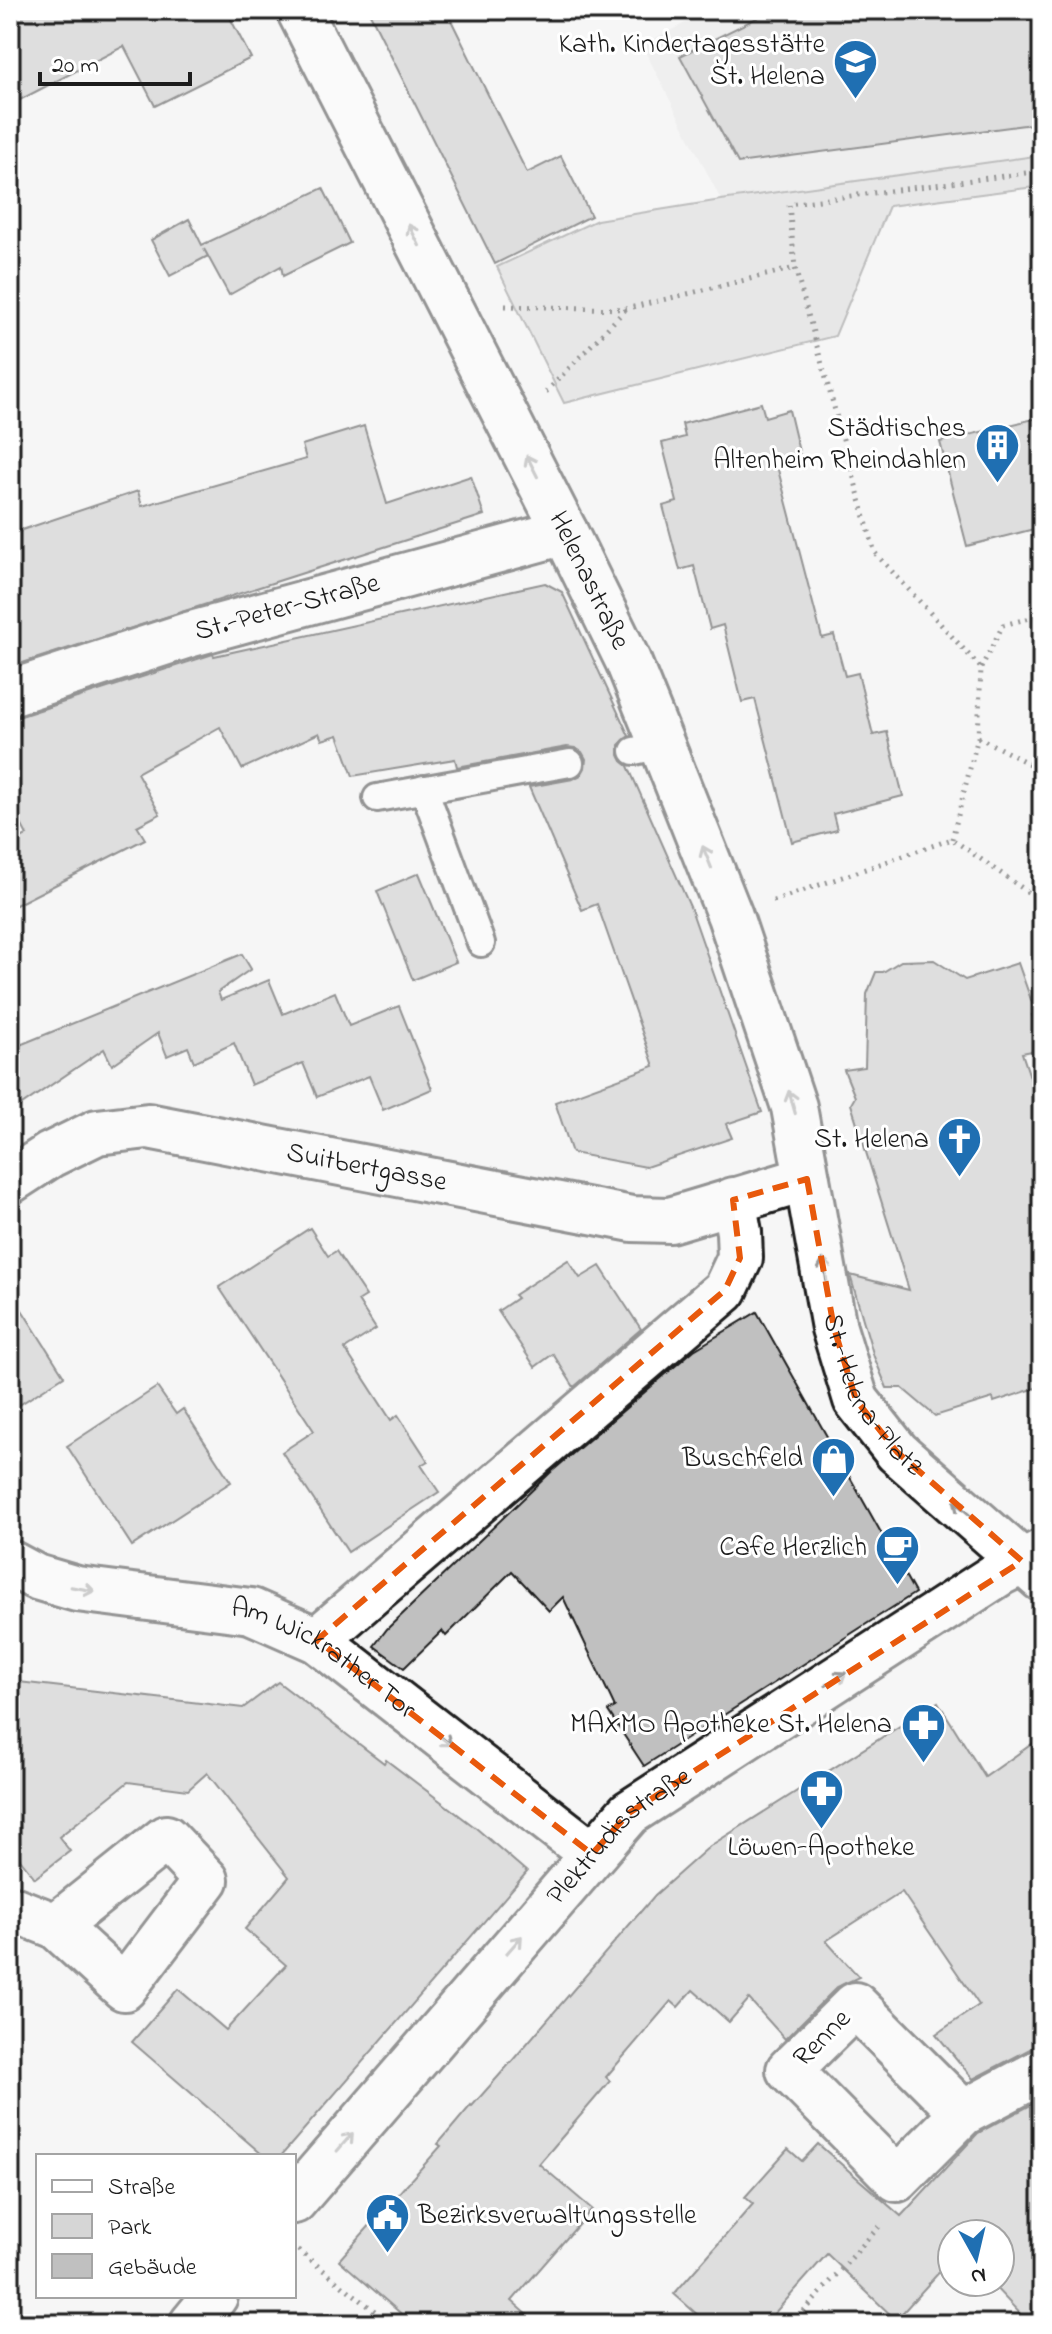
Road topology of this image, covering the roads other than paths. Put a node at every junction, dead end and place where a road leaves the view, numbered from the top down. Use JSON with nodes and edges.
{"nodes":[{"id":1,"x":299,"y":10,"type":"edge"},
{"id":2,"x":565,"y":532,"type":"junction"},
{"id":3,"x":10,"y":693,"type":"edge"},
{"id":4,"x":570,"y":763,"type":"dead end"},
{"id":5,"x":424,"y":789,"type":"junction"},
{"id":6,"x":377,"y":798,"type":"dead end"},
{"id":7,"x":481,"y":943,"type":"dead end"},
{"id":8,"x":807,"y":1179,"type":"junction"},
{"id":9,"x":10,"y":1181,"type":"edge"},
{"id":10,"x":733,"y":1200,"type":"junction"},
{"id":11,"x":10,"y":1563,"type":"edge"},
{"id":12,"x":1035,"y":1564,"type":"edge"},
{"id":13,"x":317,"y":1640,"type":"junction"},
{"id":14,"x":592,"y":1854,"type":"junction"},
{"id":15,"x":10,"y":1908,"type":"edge"},
{"id":16,"x":56,"y":1926,"type":"dead end"},
{"id":17,"x":1042,"y":2071,"type":"edge"},
{"id":18,"x":963,"y":2113,"type":"junction"},
{"id":19,"x":296,"y":2199,"type":"edge"},
{"id":20,"x":213,"y":2298,"type":"edge"},
{"id":21,"x":192,"y":2324,"type":"edge"}],
"edges":[{"from":2,"to":1,"type":"street","name":"Helenastraße","one_way":true},
{"from":2,"to":3,"type":"street","name":"St.-Peter-Straße"},
{"from":8,"to":2,"type":"street","name":"Helenastraße","one_way":true},
{"from":4,"to":5,"type":"lane"},
{"from":5,"to":6,"type":"lane"},
{"from":5,"to":7,"type":"lane"},
{"from":8,"to":10,"type":"street","name":"Suitbertgasse"},
{"from":12,"to":8,"type":"street","name":"St.-Helena-Platz","one_way":true},
{"from":9,"to":10,"type":"street","name":"Suitbertgasse"},
{"from":10,"to":13,"type":"street"},
{"from":11,"to":13,"type":"street","name":"Am Wickrather Tor","one_way":true},
{"from":14,"to":12,"type":"street","name":"Plektrudisstraße","one_way":true},
{"from":13,"to":14,"type":"street","name":"Am Wickrather Tor","one_way":true},
{"from":19,"to":14,"type":"street","name":"Plektrudisstraße","one_way":true},
{"from":15,"to":16,"type":"street"},
{"from":17,"to":18,"type":"street"},
{"from":18,"to":18,"type":"street","name":"Renne"},
{"from":20,"to":21,"type":"street"}]}
